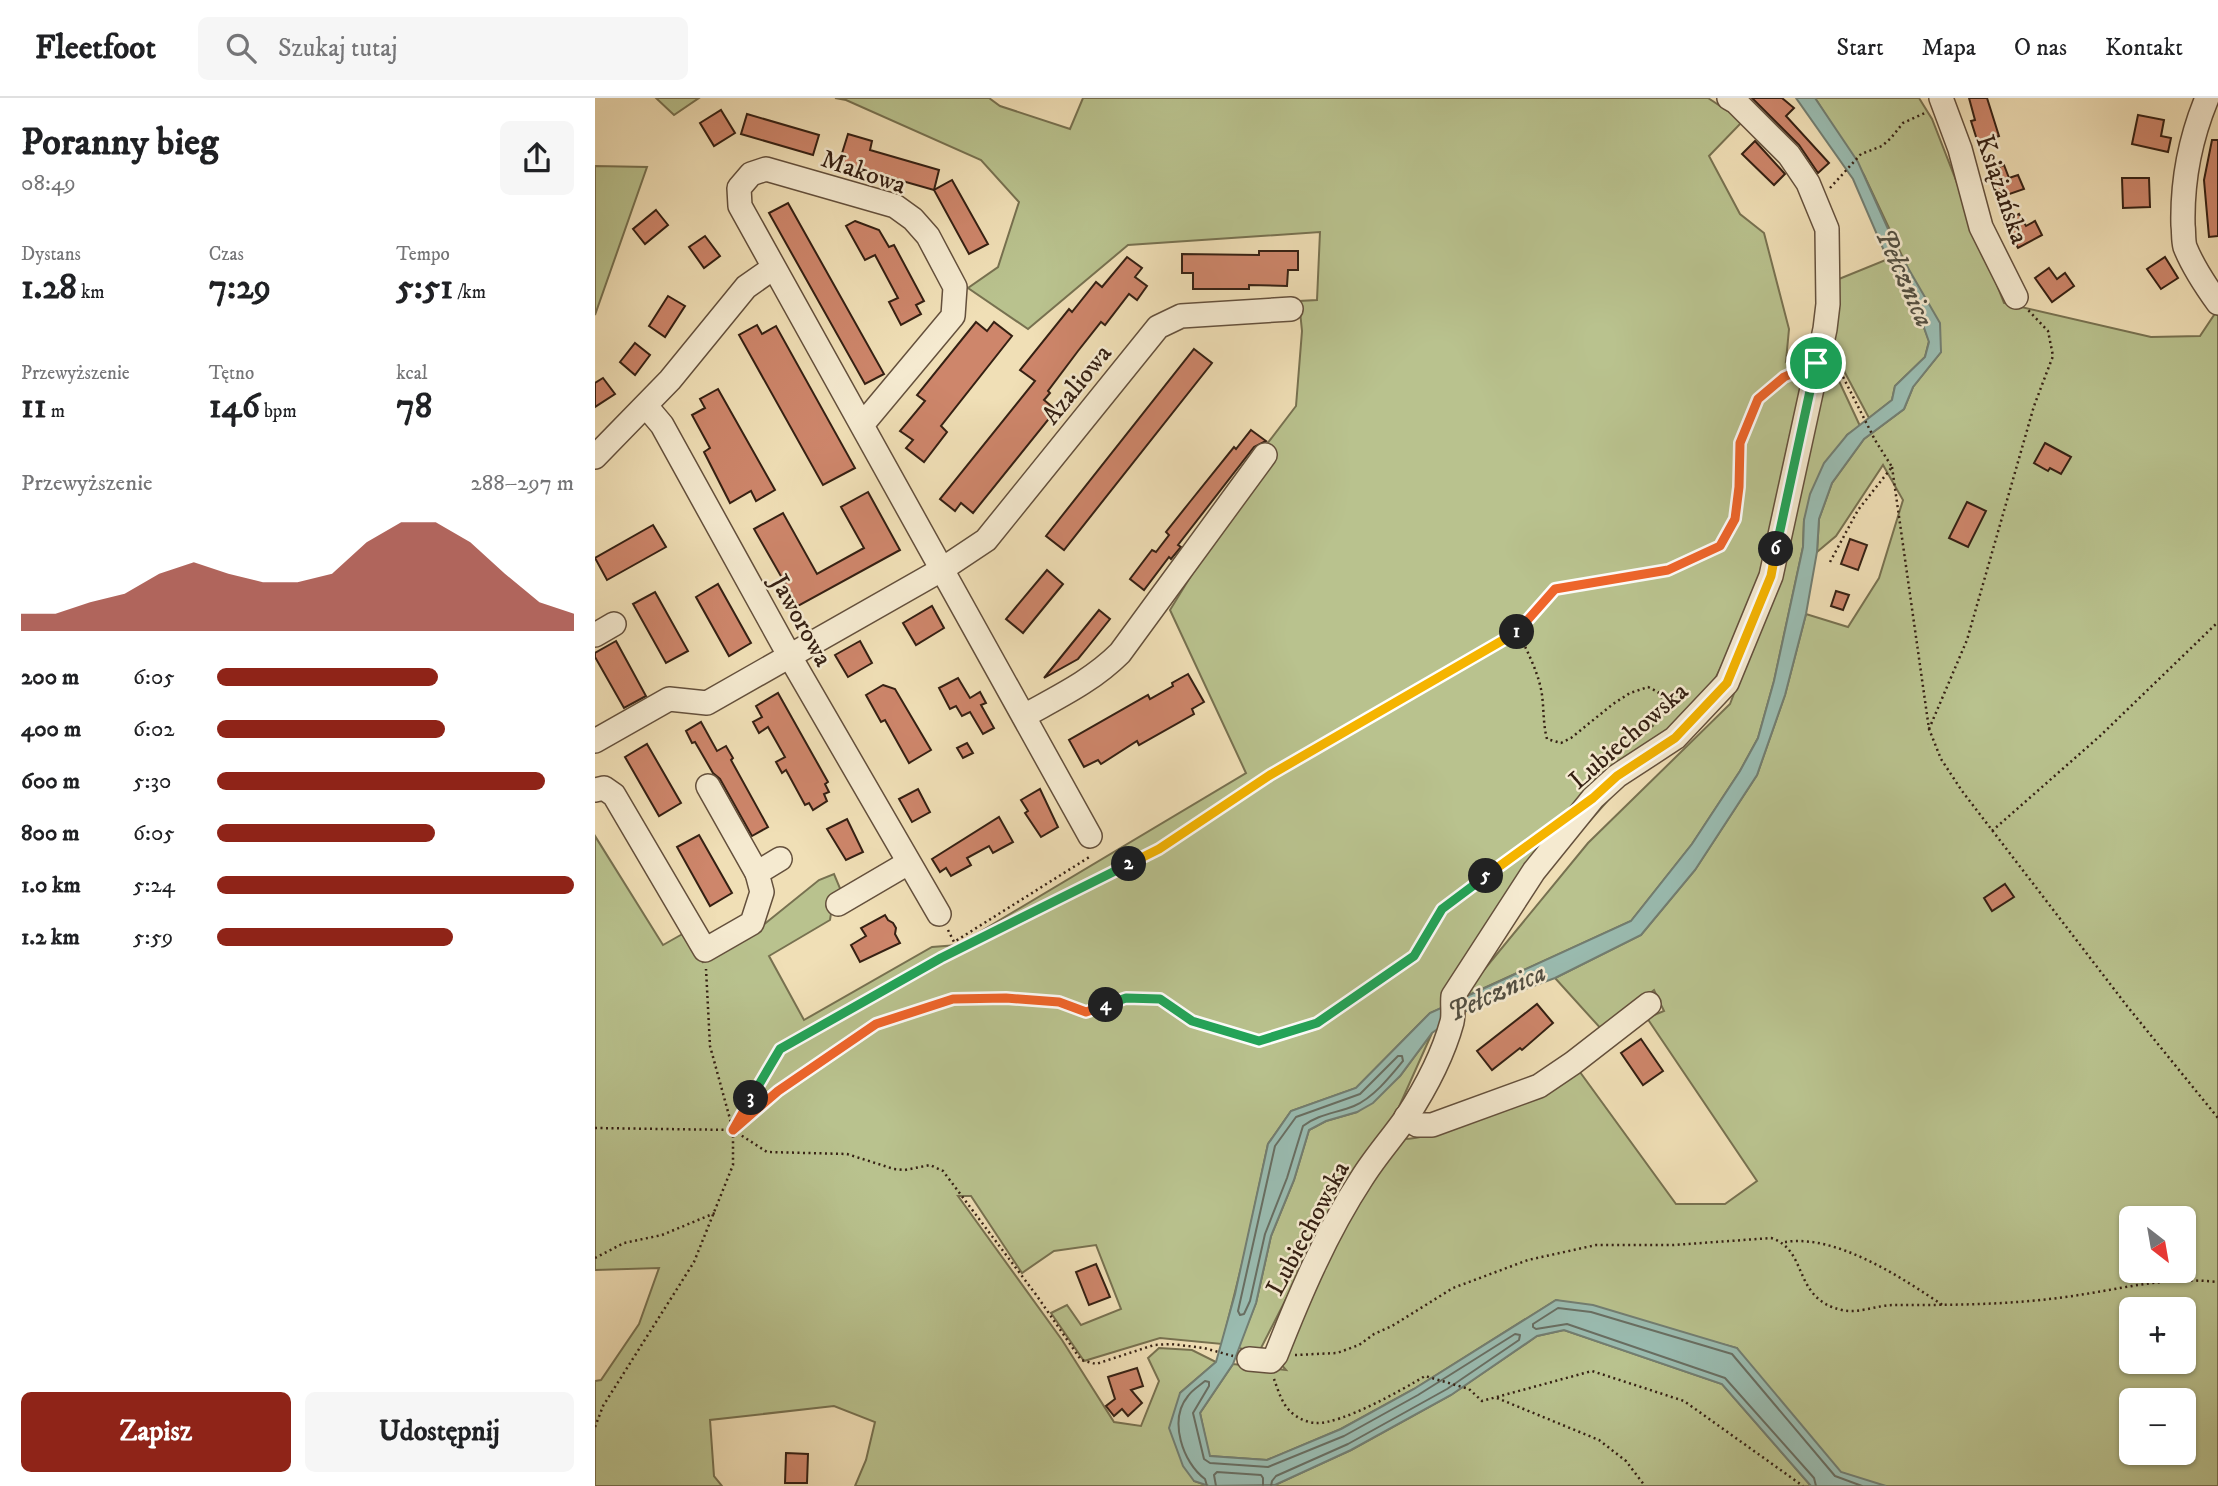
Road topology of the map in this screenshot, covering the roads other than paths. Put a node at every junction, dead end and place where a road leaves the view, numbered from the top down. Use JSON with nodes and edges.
{"nodes":[{"id":1,"x":1729,"y":98,"type":"edge"},
{"id":2,"x":2207,"y":98,"type":"edge"},
{"id":3,"x":1942,"y":101,"type":"edge"},
{"id":4,"x":773,"y":268,"type":"junction"},
{"id":5,"x":2016,"y":297,"type":"road end"},
{"id":6,"x":2218,"y":303,"type":"edge"},
{"id":7,"x":1291,"y":309,"type":"dead end"},
{"id":8,"x":646,"y":406,"type":"junction"},
{"id":9,"x":862,"y":425,"type":"junction"},
{"id":10,"x":1265,"y":455,"type":"dead end"},
{"id":11,"x":595,"y":457,"type":"edge"},
{"id":12,"x":941,"y":570,"type":"junction"},
{"id":13,"x":789,"y":655,"type":"junction"},
{"id":14,"x":1024,"y":716,"type":"junction"},
{"id":15,"x":595,"y":741,"type":"edge"},
{"id":16,"x":708,"y":786,"type":"dead end"},
{"id":17,"x":595,"y":790,"type":"edge"},
{"id":18,"x":1090,"y":836,"type":"road end"},
{"id":19,"x":781,"y":859,"type":"dead end"},
{"id":20,"x":908,"y":863,"type":"junction"},
{"id":21,"x":757,"y":873,"type":"junction"},
{"id":22,"x":838,"y":904,"type":"dead end"},
{"id":23,"x":939,"y":914,"type":"road end"},
{"id":24,"x":1649,"y":1004,"type":"dead end"},
{"id":25,"x":1406,"y":1117,"type":"junction"},
{"id":26,"x":1265,"y":1358,"type":"road end"}],
"edges":[{"from":1,"to":25,"type":"street","name":"Lubiechowska"},
{"from":2,"to":6,"type":"street"},
{"from":3,"to":5,"type":"street","name":"Książańska"},
{"from":4,"to":8,"type":"street"},
{"from":4,"to":9,"type":"street"},
{"from":4,"to":9,"type":"street","name":"Makowa"},
{"from":7,"to":12,"type":"street","name":"Azaliowa"},
{"from":8,"to":11,"type":"street"},
{"from":8,"to":13,"type":"street","name":"Jaworowa"},
{"from":9,"to":12,"type":"street"},
{"from":10,"to":14,"type":"street"},
{"from":12,"to":13,"type":"street","name":"Azaliowa"},
{"from":12,"to":14,"type":"street"},
{"from":13,"to":15,"type":"street","name":"Azaliowa"},
{"from":13,"to":20,"type":"street","name":"Jaworowa"},
{"from":14,"to":18,"type":"street"},
{"from":16,"to":21,"type":"street"},
{"from":17,"to":21,"type":"street"},
{"from":19,"to":21,"type":"street"},
{"from":20,"to":22,"type":"street"},
{"from":20,"to":23,"type":"street","name":"Jaworowa"},
{"from":24,"to":25,"type":"street"},
{"from":25,"to":26,"type":"street","name":"Lubiechowska"}]}
